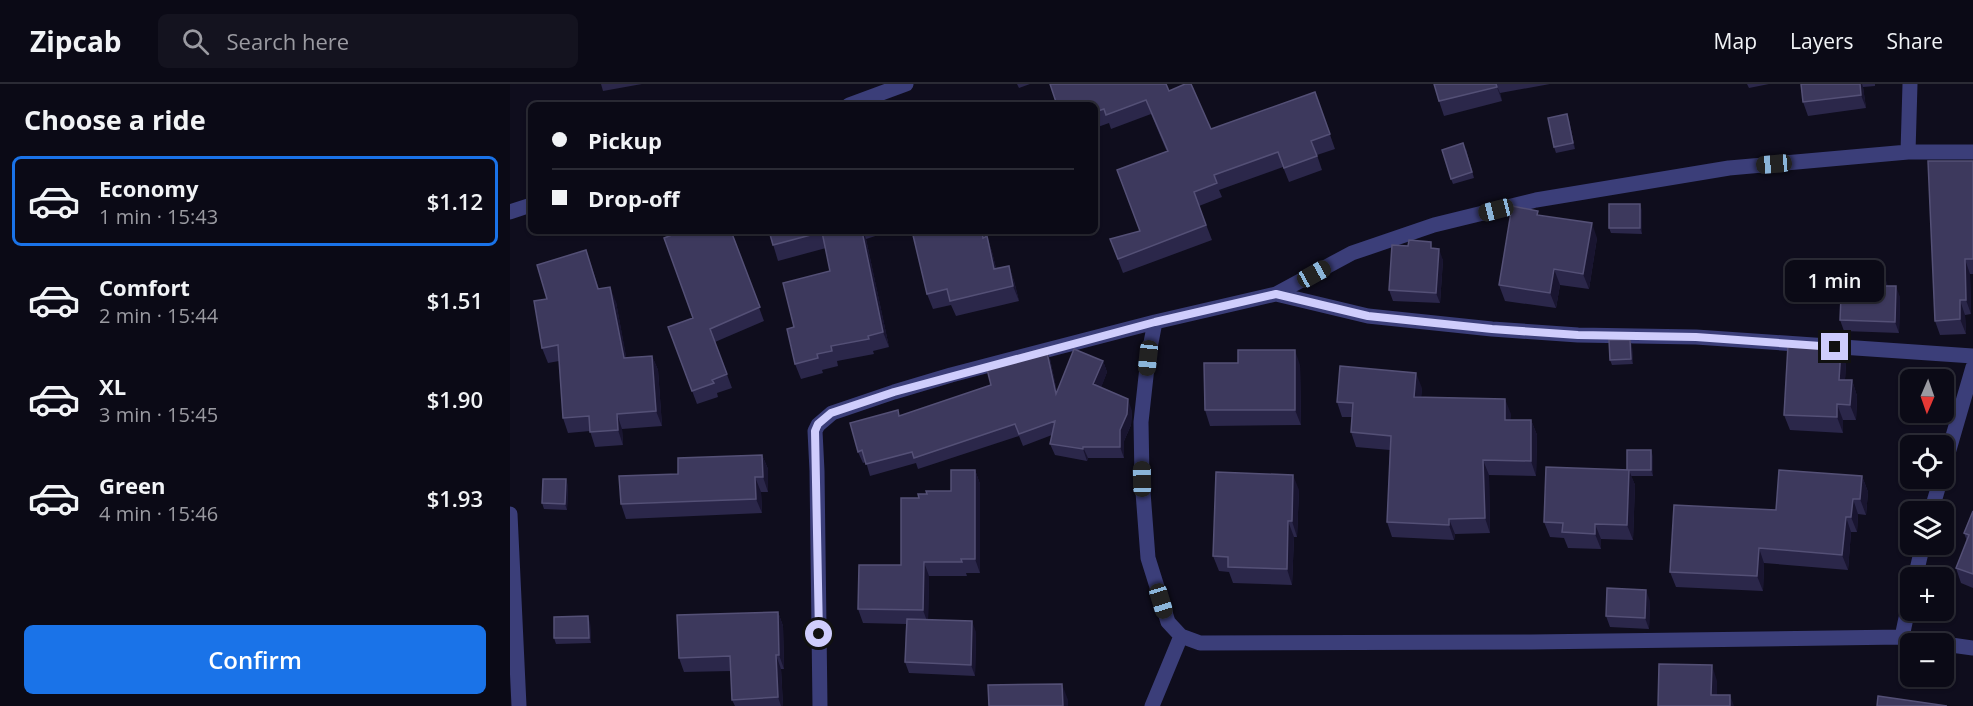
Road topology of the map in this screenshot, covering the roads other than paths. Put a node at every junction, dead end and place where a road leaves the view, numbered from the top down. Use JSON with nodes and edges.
{"nodes":[{"id":1,"x":906,"y":84,"type":"edge"},
{"id":2,"x":1910,"y":84,"type":"edge"},
{"id":3,"x":857,"y":102,"type":"edge"},
{"id":4,"x":1908,"y":152,"type":"junction"},
{"id":5,"x":1973,"y":153,"type":"edge"},
{"id":6,"x":528,"y":205,"type":"edge"},
{"id":7,"x":510,"y":212,"type":"edge"},
{"id":8,"x":1276,"y":294,"type":"junction"},
{"id":9,"x":1155,"y":322,"type":"junction"},
{"id":10,"x":1973,"y":356,"type":"edge"},
{"id":11,"x":1973,"y":367,"type":"edge"},
{"id":12,"x":1953,"y":435,"type":"edge"},
{"id":13,"x":510,"y":514,"type":"edge"},
{"id":14,"x":1180,"y":636,"type":"junction"},
{"id":15,"x":1900,"y":637,"type":"edge"},
{"id":16,"x":1954,"y":645,"type":"edge"},
{"id":17,"x":1973,"y":648,"type":"edge"},
{"id":18,"x":519,"y":706,"type":"edge"},
{"id":19,"x":820,"y":706,"type":"edge"},
{"id":20,"x":1152,"y":706,"type":"edge"}],
"edges":[{"from":1,"to":3,"type":"street"},
{"from":2,"to":4,"type":"street"},
{"from":4,"to":5,"type":"street"},
{"from":4,"to":8,"type":"street"},
{"from":6,"to":7,"type":"street"},
{"from":8,"to":9,"type":"street"},
{"from":8,"to":10,"type":"street"},
{"from":9,"to":14,"type":"street"},
{"from":9,"to":19,"type":"street"},
{"from":11,"to":12,"type":"street"},
{"from":13,"to":18,"type":"street"},
{"from":14,"to":15,"type":"street"},
{"from":14,"to":20,"type":"street"},
{"from":16,"to":17,"type":"street"}]}
